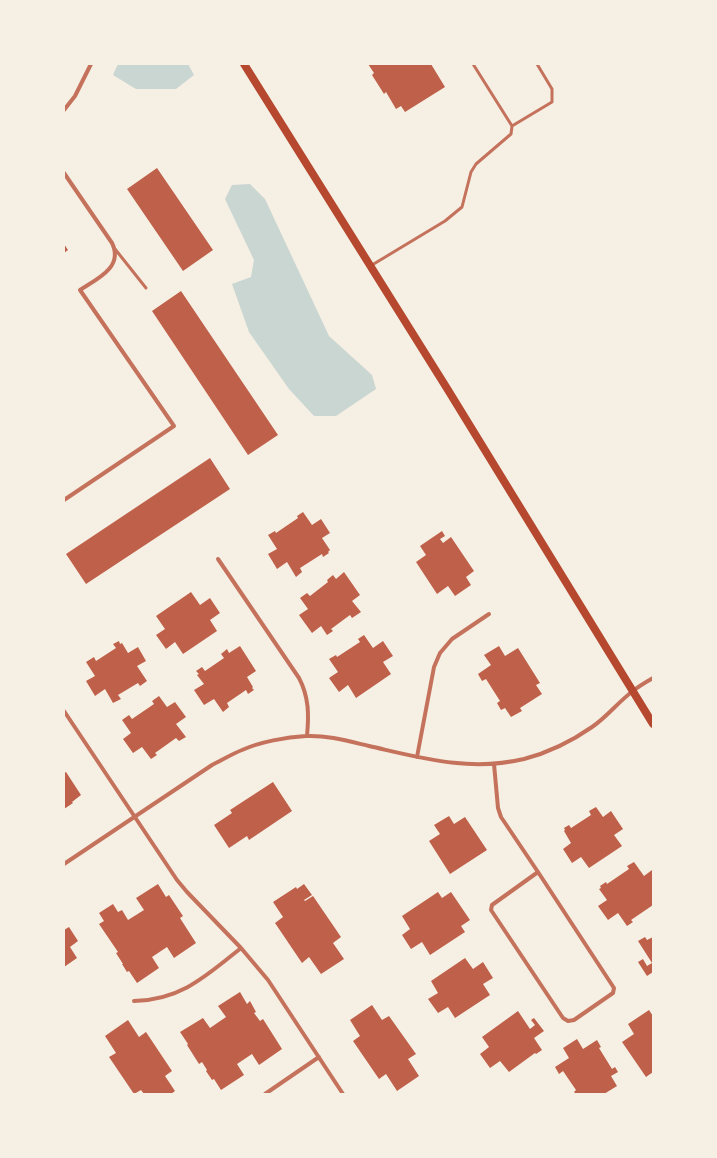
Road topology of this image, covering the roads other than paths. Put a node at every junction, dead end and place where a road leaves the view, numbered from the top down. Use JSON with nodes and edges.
{"nodes":[{"id":1,"x":91,"y":64,"type":"edge"},
{"id":2,"x":244,"y":64,"type":"edge"},
{"id":3,"x":473,"y":64,"type":"edge"},
{"id":4,"x":537,"y":64,"type":"edge"},
{"id":5,"x":64,"y":110,"type":"edge"},
{"id":6,"x":512,"y":126,"type":"junction"},
{"id":7,"x":64,"y":173,"type":"edge"},
{"id":8,"x":115,"y":250,"type":"junction"},
{"id":9,"x":370,"y":266,"type":"junction"},
{"id":10,"x":146,"y":288,"type":"dead end"},
{"id":11,"x":64,"y":500,"type":"edge"},
{"id":12,"x":218,"y":559,"type":"dead end"},
{"id":13,"x":489,"y":614,"type":"dead end"},
{"id":14,"x":653,"y":678,"type":"edge"},
{"id":15,"x":633,"y":691,"type":"junction"},
{"id":16,"x":64,"y":711,"type":"edge"},
{"id":17,"x":653,"y":724,"type":"edge"},
{"id":18,"x":307,"y":736,"type":"junction"},
{"id":19,"x":417,"y":757,"type":"junction"},
{"id":20,"x":494,"y":764,"type":"junction"},
{"id":21,"x":135,"y":817,"type":"junction"},
{"id":22,"x":64,"y":864,"type":"edge"},
{"id":23,"x":538,"y":872,"type":"junction"},
{"id":24,"x":241,"y":948,"type":"junction"},
{"id":25,"x":134,"y":1001,"type":"dead end"},
{"id":26,"x":319,"y":1057,"type":"junction"},
{"id":27,"x":265,"y":1094,"type":"edge"},
{"id":28,"x":343,"y":1094,"type":"edge"}],
"edges":[{"from":1,"to":5,"type":"street"},
{"from":2,"to":9,"type":"main road"},
{"from":3,"to":6,"type":"lane"},
{"from":4,"to":6,"type":"lane"},
{"from":6,"to":9,"type":"lane"},
{"from":7,"to":8,"type":"street"},
{"from":8,"to":10,"type":"lane"},
{"from":8,"to":11,"type":"street"},
{"from":9,"to":15,"type":"main road"},
{"from":12,"to":18,"type":"street"},
{"from":13,"to":19,"type":"street"},
{"from":14,"to":15,"type":"street"},
{"from":15,"to":17,"type":"main road"},
{"from":15,"to":20,"type":"street"},
{"from":16,"to":21,"type":"street"},
{"from":18,"to":19,"type":"street"},
{"from":18,"to":21,"type":"street"},
{"from":19,"to":20,"type":"street"},
{"from":20,"to":23,"type":"street"},
{"from":21,"to":22,"type":"street"},
{"from":21,"to":24,"type":"street"},
{"from":23,"to":23,"type":"street"},
{"from":24,"to":25,"type":"street"},
{"from":24,"to":26,"type":"street"},
{"from":26,"to":27,"type":"street"},
{"from":26,"to":28,"type":"street"}]}
